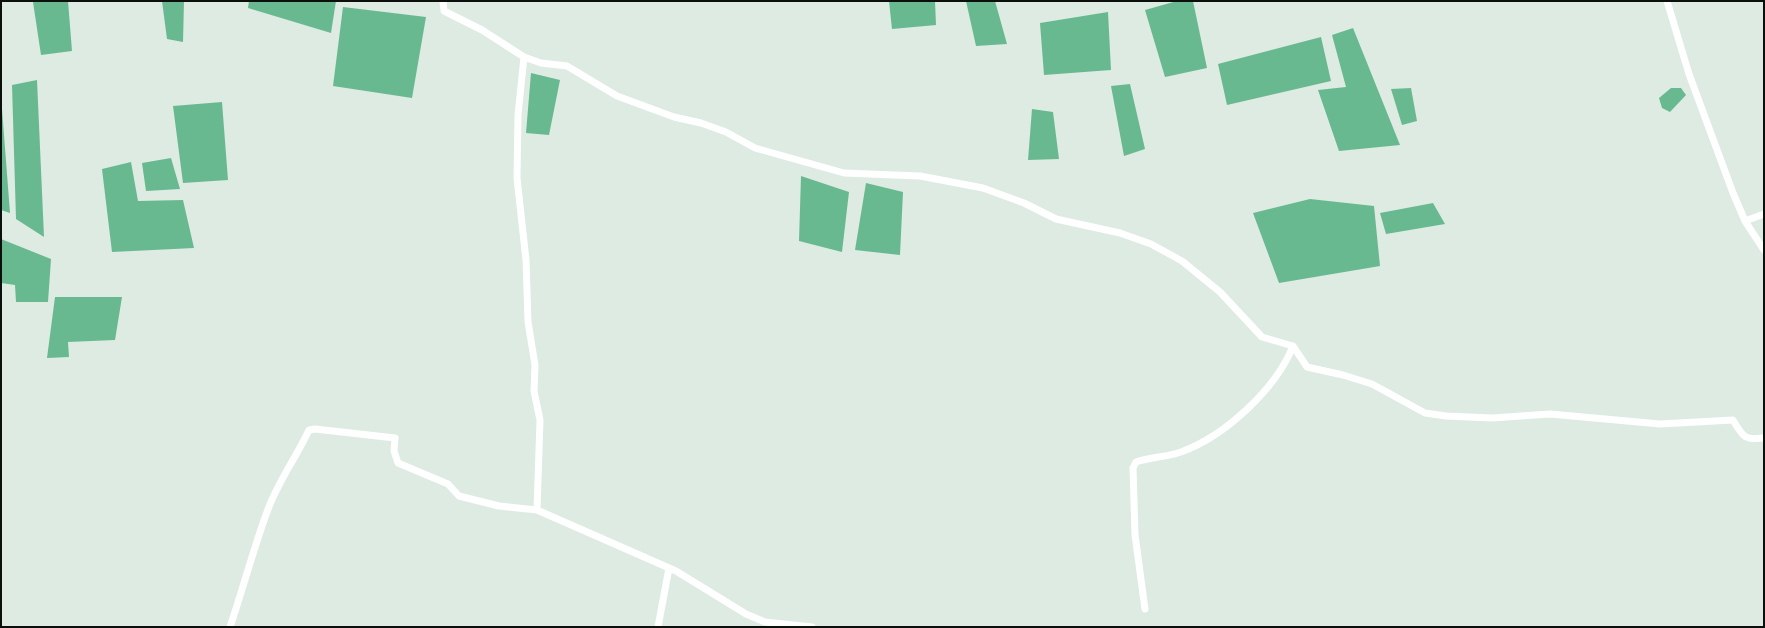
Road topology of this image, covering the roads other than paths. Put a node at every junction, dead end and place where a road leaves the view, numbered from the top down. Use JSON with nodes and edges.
{"nodes":[{"id":1,"x":443,"y":1,"type":"edge"},
{"id":2,"x":1667,"y":1,"type":"edge"},
{"id":3,"x":524,"y":57,"type":"junction"},
{"id":4,"x":1764,"y":214,"type":"edge"},
{"id":5,"x":1745,"y":221,"type":"junction"},
{"id":6,"x":1764,"y":250,"type":"edge"},
{"id":7,"x":1293,"y":346,"type":"junction"},
{"id":8,"x":1764,"y":438,"type":"edge"},
{"id":9,"x":537,"y":510,"type":"junction"},
{"id":10,"x":669,"y":568,"type":"junction"},
{"id":11,"x":1145,"y":609,"type":"dead end"},
{"id":12,"x":230,"y":627,"type":"edge"},
{"id":13,"x":658,"y":627,"type":"edge"},
{"id":14,"x":812,"y":627,"type":"edge"}],
"edges":[{"from":1,"to":3,"type":"street"},
{"from":2,"to":5,"type":"street"},
{"from":3,"to":7,"type":"street"},
{"from":3,"to":9,"type":"street"},
{"from":4,"to":5,"type":"street"},
{"from":5,"to":6,"type":"street"},
{"from":7,"to":8,"type":"street"},
{"from":7,"to":11,"type":"street"},
{"from":9,"to":10,"type":"street"},
{"from":9,"to":12,"type":"street"},
{"from":10,"to":13,"type":"street"},
{"from":10,"to":14,"type":"street"}]}
